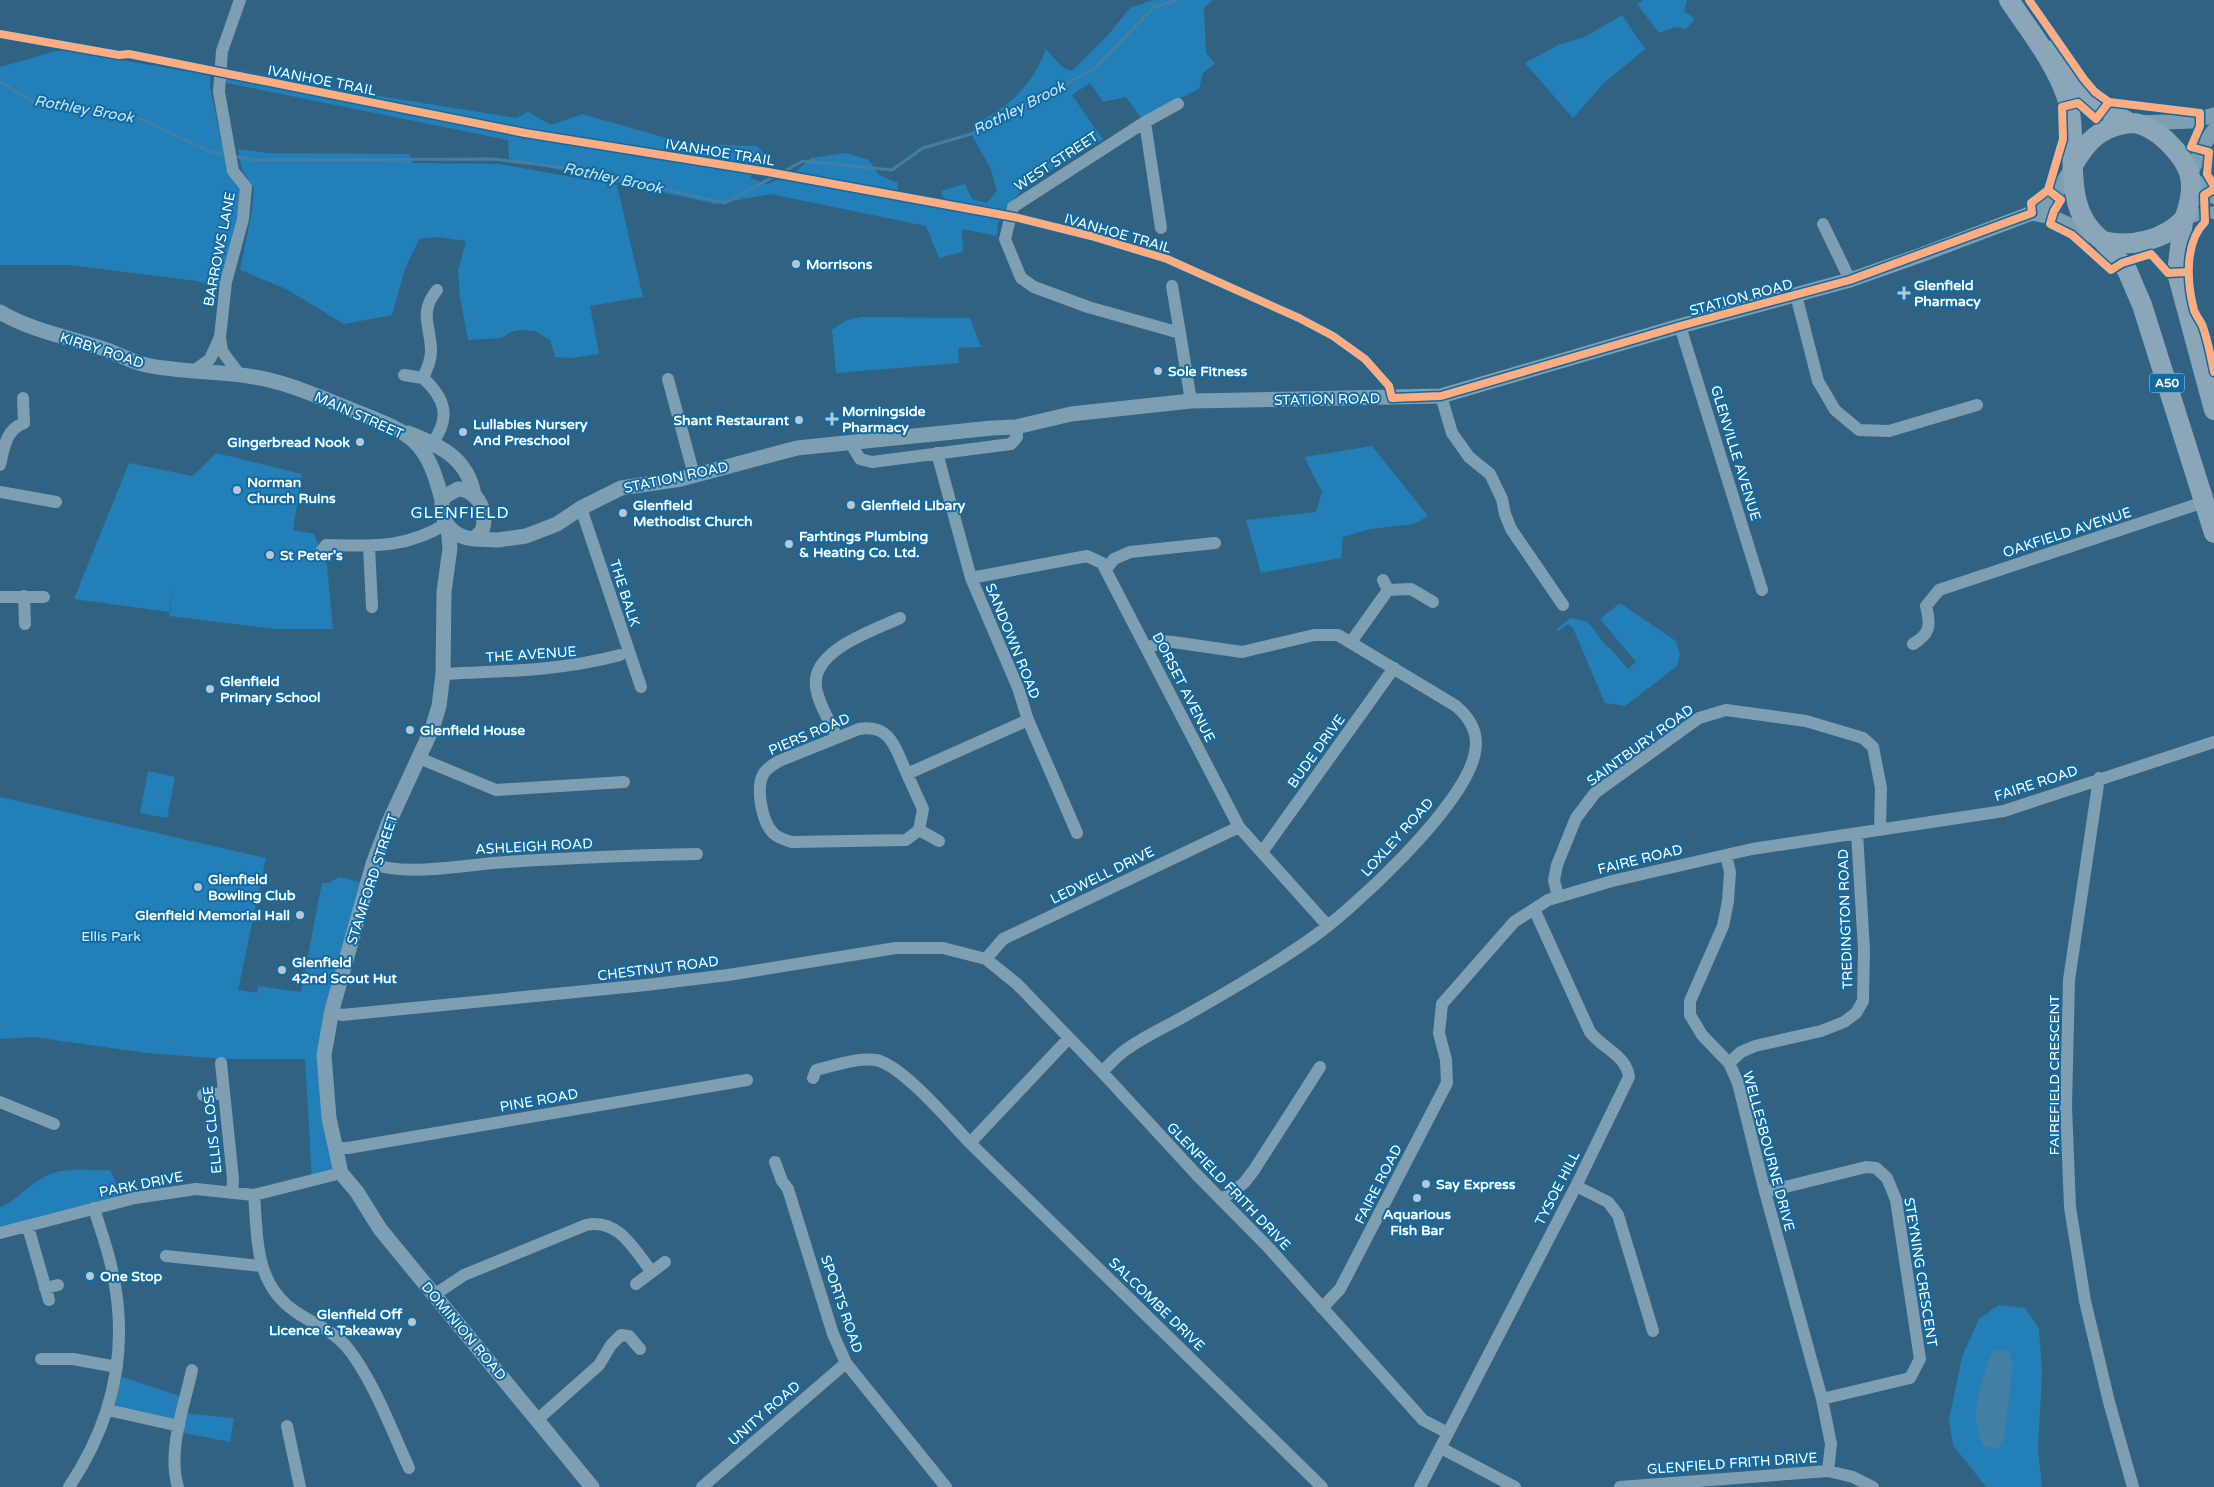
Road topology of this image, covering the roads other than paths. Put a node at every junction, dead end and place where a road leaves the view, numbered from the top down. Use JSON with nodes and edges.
{"nodes":[{"id":1,"x":240,"y":0,"type":"edge"},
{"id":2,"x":2009,"y":0,"type":"edge"},
{"id":3,"x":2022,"y":0,"type":"edge"},
{"id":4,"x":1178,"y":104,"type":"dead end"},
{"id":5,"x":2214,"y":115,"type":"edge"},
{"id":6,"x":1145,"y":122,"type":"junction"},
{"id":7,"x":2131,"y":123,"type":"junction"},
{"id":8,"x":2214,"y":130,"type":"edge"},
{"id":9,"x":2072,"y":166,"type":"junction"},
{"id":10,"x":2190,"y":176,"type":"junction"},
{"id":11,"x":2214,"y":198,"type":"edge"},
{"id":12,"x":2032,"y":213,"type":"junction"},
{"id":13,"x":2214,"y":213,"type":"edge"},
{"id":14,"x":2184,"y":220,"type":"junction"},
{"id":15,"x":1823,"y":224,"type":"dead end"},
{"id":16,"x":1161,"y":228,"type":"dead end"},
{"id":17,"x":2102,"y":241,"type":"junction"},
{"id":18,"x":1850,"y":280,"type":"junction"},
{"id":19,"x":1172,"y":286,"type":"dead end"},
{"id":20,"x":437,"y":290,"type":"dead end"},
{"id":21,"x":1796,"y":294,"type":"junction"},
{"id":22,"x":0,"y":312,"type":"edge"},
{"id":23,"x":1680,"y":326,"type":"junction"},
{"id":24,"x":1180,"y":333,"type":"junction"},
{"id":25,"x":220,"y":337,"type":"junction"},
{"id":26,"x":195,"y":370,"type":"junction"},
{"id":27,"x":239,"y":374,"type":"junction"},
{"id":28,"x":404,"y":375,"type":"dead end"},
{"id":29,"x":423,"y":378,"type":"junction"},
{"id":30,"x":668,"y":378,"type":"dead end"},
{"id":31,"x":1441,"y":396,"type":"junction"},
{"id":32,"x":23,"y":398,"type":"dead end"},
{"id":33,"x":1191,"y":401,"type":"junction"},
{"id":34,"x":1977,"y":405,"type":"dead end"},
{"id":35,"x":2214,"y":410,"type":"edge"},
{"id":36,"x":1016,"y":428,"type":"junction"},
{"id":37,"x":400,"y":430,"type":"junction"},
{"id":38,"x":433,"y":442,"type":"junction"},
{"id":39,"x":854,"y":442,"type":"junction"},
{"id":40,"x":937,"y":454,"type":"junction"},
{"id":41,"x":0,"y":465,"type":"edge"},
{"id":42,"x":435,"y":472,"type":"junction"},
{"id":43,"x":694,"y":475,"type":"junction"},
{"id":44,"x":0,"y":492,"type":"edge"},
{"id":45,"x":474,"y":495,"type":"junction"},
{"id":46,"x":442,"y":500,"type":"junction"},
{"id":47,"x":56,"y":502,"type":"dead end"},
{"id":48,"x":2204,"y":502,"type":"junction"},
{"id":49,"x":580,"y":508,"type":"junction"},
{"id":50,"x":484,"y":524,"type":"junction"},
{"id":51,"x":447,"y":525,"type":"junction"},
{"id":52,"x":2214,"y":533,"type":"edge"},
{"id":53,"x":472,"y":538,"type":"junction"},
{"id":54,"x":508,"y":538,"type":"junction"},
{"id":55,"x":1215,"y":543,"type":"dead end"},
{"id":56,"x":369,"y":547,"type":"junction"},
{"id":57,"x":318,"y":556,"type":"dead end"},
{"id":58,"x":449,"y":560,"type":"junction"},
{"id":59,"x":1107,"y":568,"type":"junction"},
{"id":60,"x":971,"y":578,"type":"junction"},
{"id":61,"x":1762,"y":590,"type":"dead end"},
{"id":62,"x":24,"y":596,"type":"junction"},
{"id":63,"x":0,"y":597,"type":"edge"},
{"id":64,"x":44,"y":597,"type":"dead end"},
{"id":65,"x":1434,"y":602,"type":"dead end"},
{"id":66,"x":1563,"y":606,"type":"dead end"},
{"id":67,"x":372,"y":608,"type":"dead end"},
{"id":68,"x":900,"y":618,"type":"dead end"},
{"id":69,"x":24,"y":624,"type":"dead end"},
{"id":70,"x":1350,"y":642,"type":"junction"},
{"id":71,"x":1913,"y":644,"type":"dead end"},
{"id":72,"x":1148,"y":648,"type":"junction"},
{"id":73,"x":620,"y":656,"type":"dead end"},
{"id":74,"x":1394,"y":668,"type":"junction"},
{"id":75,"x":443,"y":674,"type":"junction"},
{"id":76,"x":641,"y":688,"type":"dead end"},
{"id":77,"x":1028,"y":720,"type":"junction"},
{"id":78,"x":837,"y":737,"type":"junction"},
{"id":79,"x":2214,"y":742,"type":"edge"},
{"id":80,"x":419,"y":758,"type":"junction"},
{"id":81,"x":908,"y":774,"type":"junction"},
{"id":82,"x":2099,"y":778,"type":"junction"},
{"id":83,"x":624,"y":782,"type":"dead end"},
{"id":84,"x":1239,"y":827,"type":"junction"},
{"id":85,"x":1880,"y":829,"type":"junction"},
{"id":86,"x":918,"y":830,"type":"junction"},
{"id":87,"x":1857,"y":832,"type":"junction"},
{"id":88,"x":1078,"y":833,"type":"dead end"},
{"id":89,"x":941,"y":843,"type":"dead end"},
{"id":90,"x":1262,"y":852,"type":"junction"},
{"id":91,"x":697,"y":854,"type":"dead end"},
{"id":92,"x":1726,"y":854,"type":"junction"},
{"id":93,"x":374,"y":864,"type":"junction"},
{"id":94,"x":1558,"y":897,"type":"junction"},
{"id":95,"x":1534,"y":909,"type":"junction"},
{"id":96,"x":1328,"y":926,"type":"junction"},
{"id":97,"x":986,"y":960,"type":"junction"},
{"id":98,"x":331,"y":1012,"type":"junction"},
{"id":99,"x":1069,"y":1038,"type":"junction"},
{"id":100,"x":220,"y":1063,"type":"dead end"},
{"id":101,"x":1729,"y":1063,"type":"junction"},
{"id":102,"x":1320,"y":1067,"type":"dead end"},
{"id":103,"x":1102,"y":1072,"type":"junction"},
{"id":104,"x":813,"y":1078,"type":"dead end"},
{"id":105,"x":747,"y":1080,"type":"dead end"},
{"id":106,"x":223,"y":1093,"type":"junction"},
{"id":107,"x":202,"y":1095,"type":"dead end"},
{"id":108,"x":0,"y":1102,"type":"edge"},
{"id":109,"x":54,"y":1124,"type":"dead end"},
{"id":110,"x":970,"y":1142,"type":"junction"},
{"id":111,"x":335,"y":1148,"type":"junction"},
{"id":112,"x":775,"y":1162,"type":"dead end"},
{"id":113,"x":341,"y":1173,"type":"junction"},
{"id":114,"x":1576,"y":1186,"type":"junction"},
{"id":115,"x":1765,"y":1192,"type":"junction"},
{"id":116,"x":232,"y":1193,"type":"junction"},
{"id":117,"x":254,"y":1195,"type":"junction"},
{"id":118,"x":1221,"y":1200,"type":"junction"},
{"id":119,"x":94,"y":1208,"type":"junction"},
{"id":120,"x":28,"y":1227,"type":"junction"},
{"id":121,"x":0,"y":1233,"type":"edge"},
{"id":122,"x":166,"y":1256,"type":"dead end"},
{"id":123,"x":665,"y":1262,"type":"dead end"},
{"id":124,"x":261,"y":1266,"type":"junction"},
{"id":125,"x":651,"y":1271,"type":"junction"},
{"id":126,"x":636,"y":1284,"type":"dead end"},
{"id":127,"x":51,"y":1291,"type":"dead end"},
{"id":128,"x":434,"y":1295,"type":"junction"},
{"id":129,"x":1322,"y":1308,"type":"junction"},
{"id":130,"x":1653,"y":1331,"type":"dead end"},
{"id":131,"x":640,"y":1349,"type":"dead end"},
{"id":132,"x":41,"y":1359,"type":"dead end"},
{"id":133,"x":846,"y":1363,"type":"junction"},
{"id":134,"x":117,"y":1367,"type":"junction"},
{"id":135,"x":192,"y":1370,"type":"dead end"},
{"id":136,"x":1822,"y":1399,"type":"junction"},
{"id":137,"x":108,"y":1410,"type":"junction"},
{"id":138,"x":537,"y":1420,"type":"junction"},
{"id":139,"x":179,"y":1426,"type":"junction"},
{"id":140,"x":287,"y":1426,"type":"dead end"},
{"id":141,"x":1448,"y":1433,"type":"junction"},
{"id":142,"x":1441,"y":1448,"type":"junction"},
{"id":143,"x":409,"y":1468,"type":"dead end"},
{"id":144,"x":1828,"y":1471,"type":"junction"},
{"id":145,"x":69,"y":1487,"type":"edge"},
{"id":146,"x":178,"y":1487,"type":"edge"},
{"id":147,"x":300,"y":1487,"type":"edge"},
{"id":148,"x":592,"y":1487,"type":"edge"},
{"id":149,"x":702,"y":1487,"type":"edge"},
{"id":150,"x":946,"y":1487,"type":"edge"},
{"id":151,"x":1322,"y":1487,"type":"edge"},
{"id":152,"x":1420,"y":1487,"type":"edge"},
{"id":153,"x":1515,"y":1487,"type":"edge"},
{"id":154,"x":1620,"y":1487,"type":"edge"},
{"id":155,"x":1873,"y":1487,"type":"edge"},
{"id":156,"x":2133,"y":1487,"type":"edge"}],
"edges":[{"from":1,"to":25,"type":"street","name":"BARROWS LANE"},
{"from":2,"to":9,"type":"highway","number":"A50"},
{"from":3,"to":7,"type":"highway"},
{"from":4,"to":6,"type":"street","name":"WEST STREET"},
{"from":5,"to":7,"type":"street"},
{"from":6,"to":16,"type":"street"},
{"from":6,"to":24,"type":"street","name":"WEST STREET"},
{"from":7,"to":9,"type":"highway"},
{"from":7,"to":10,"type":"highway"},
{"from":8,"to":10,"type":"street"},
{"from":9,"to":12,"type":"street","name":"STATION ROAD"},
{"from":9,"to":17,"type":"highway","number":"A50"},
{"from":10,"to":11,"type":"street"},
{"from":10,"to":14,"type":"highway","number":"A50"},
{"from":12,"to":17,"type":"street"},
{"from":12,"to":18,"type":"street","name":"STATION ROAD"},
{"from":13,"to":14,"type":"street"},
{"from":14,"to":17,"type":"highway"},
{"from":14,"to":35,"type":"highway","number":"A50"},
{"from":15,"to":18,"type":"street"},
{"from":17,"to":48,"type":"highway","number":"A50"},
{"from":18,"to":21,"type":"street","name":"STATION ROAD"},
{"from":19,"to":24,"type":"street"},
{"from":20,"to":29,"type":"street"},
{"from":21,"to":23,"type":"street","name":"STATION ROAD"},
{"from":21,"to":34,"type":"street"},
{"from":22,"to":26,"type":"street","name":"KIRBY ROAD"},
{"from":23,"to":31,"type":"street","name":"STATION ROAD"},
{"from":23,"to":61,"type":"street","name":"GLENVILLE AVENUE"},
{"from":24,"to":33,"type":"street"},
{"from":25,"to":26,"type":"street"},
{"from":25,"to":27,"type":"street"},
{"from":26,"to":27,"type":"street","name":"KIRBY ROAD"},
{"from":27,"to":37,"type":"street","name":"MAIN STREET"},
{"from":28,"to":29,"type":"street"},
{"from":29,"to":38,"type":"street"},
{"from":30,"to":43,"type":"street"},
{"from":31,"to":33,"type":"street","name":"STATION ROAD"},
{"from":31,"to":66,"type":"street"},
{"from":32,"to":41,"type":"street"},
{"from":33,"to":36,"type":"street","name":"STATION ROAD"},
{"from":36,"to":39,"type":"street","name":"STATION ROAD"},
{"from":36,"to":40,"type":"street"},
{"from":37,"to":38,"type":"street"},
{"from":37,"to":42,"type":"street","name":"MAIN STREET"},
{"from":38,"to":42,"type":"street"},
{"from":38,"to":45,"type":"street"},
{"from":39,"to":40,"type":"street"},
{"from":39,"to":43,"type":"street","name":"STATION ROAD"},
{"from":40,"to":60,"type":"street","name":"SANDOWN ROAD"},
{"from":42,"to":46,"type":"street","name":"MAIN STREET"},
{"from":43,"to":49,"type":"street","name":"STATION ROAD"},
{"from":44,"to":47,"type":"street"},
{"from":45,"to":46,"type":"street"},
{"from":45,"to":50,"type":"street"},
{"from":46,"to":51,"type":"street"},
{"from":48,"to":52,"type":"highway","number":"A50"},
{"from":48,"to":71,"type":"street","name":"OAKFIELD AVENUE"},
{"from":49,"to":54,"type":"street","name":"STATION ROAD"},
{"from":49,"to":76,"type":"street","name":"THE BALK"},
{"from":50,"to":53,"type":"street"},
{"from":50,"to":54,"type":"street"},
{"from":51,"to":53,"type":"street"},
{"from":51,"to":56,"type":"street"},
{"from":51,"to":58,"type":"street","name":"STAMFORD STREET"},
{"from":53,"to":54,"type":"street","name":"STATION ROAD"},
{"from":53,"to":58,"type":"street"},
{"from":55,"to":59,"type":"street"},
{"from":56,"to":57,"type":"street"},
{"from":56,"to":67,"type":"street"},
{"from":58,"to":75,"type":"street","name":"STAMFORD STREET"},
{"from":59,"to":60,"type":"street"},
{"from":59,"to":72,"type":"street","name":"DORSET AVENUE"},
{"from":60,"to":77,"type":"street","name":"SANDOWN ROAD"},
{"from":62,"to":63,"type":"street"},
{"from":62,"to":64,"type":"street"},
{"from":62,"to":69,"type":"street"},
{"from":65,"to":70,"type":"street"},
{"from":68,"to":78,"type":"street"},
{"from":70,"to":72,"type":"street","name":"LOXLEY ROAD"},
{"from":70,"to":74,"type":"street","name":"LOXLEY ROAD"},
{"from":72,"to":84,"type":"street","name":"DORSET AVENUE"},
{"from":73,"to":75,"type":"street","name":"THE AVENUE"},
{"from":74,"to":90,"type":"street","name":"BUDE DRIVE"},
{"from":74,"to":96,"type":"street","name":"LOXLEY ROAD"},
{"from":75,"to":80,"type":"street","name":"STAMFORD STREET"},
{"from":77,"to":81,"type":"street"},
{"from":77,"to":88,"type":"street","name":"SANDOWN ROAD"},
{"from":78,"to":81,"type":"street","name":"PIERS ROAD"},
{"from":78,"to":86,"type":"street","name":"PIERS ROAD"},
{"from":79,"to":82,"type":"street","name":"FAIRE ROAD"},
{"from":80,"to":83,"type":"street"},
{"from":80,"to":93,"type":"street","name":"STAMFORD STREET"},
{"from":81,"to":86,"type":"street","name":"PIERS ROAD"},
{"from":82,"to":85,"type":"street","name":"FAIRE ROAD"},
{"from":82,"to":156,"type":"street","name":"FAIREFIELD CRESCENT"},
{"from":84,"to":90,"type":"street","name":"DORSET AVENUE"},
{"from":84,"to":97,"type":"street","name":"LEDWELL DRIVE"},
{"from":85,"to":87,"type":"street","name":"FAIRE ROAD"},
{"from":85,"to":94,"type":"street","name":"SAINTBURY ROAD"},
{"from":86,"to":89,"type":"street"},
{"from":87,"to":92,"type":"street","name":"FAIRE ROAD"},
{"from":87,"to":101,"type":"street","name":"TREDINGTON ROAD"},
{"from":90,"to":96,"type":"street","name":"DORSET AVENUE"},
{"from":91,"to":93,"type":"street","name":"ASHLEIGH ROAD"},
{"from":92,"to":94,"type":"street","name":"FAIRE ROAD"},
{"from":92,"to":101,"type":"street","name":"WELLESBOURNE DRIVE"},
{"from":93,"to":98,"type":"street","name":"STAMFORD STREET"},
{"from":94,"to":95,"type":"street","name":"FAIRE ROAD"},
{"from":95,"to":114,"type":"street","name":"TYSOE HILL"},
{"from":95,"to":129,"type":"street","name":"FAIRE ROAD"},
{"from":96,"to":103,"type":"street","name":"LOXLEY ROAD"},
{"from":97,"to":98,"type":"street","name":"CHESTNUT ROAD"},
{"from":97,"to":99,"type":"street","name":"GLENFIELD FRITH DRIVE"},
{"from":98,"to":111,"type":"street","name":"STAMFORD STREET"},
{"from":99,"to":103,"type":"street","name":"GLENFIELD FRITH DRIVE"},
{"from":99,"to":110,"type":"street"},
{"from":100,"to":106,"type":"street","name":"ELLIS CLOSE"},
{"from":101,"to":115,"type":"street","name":"WELLESBOURNE DRIVE"},
{"from":102,"to":118,"type":"street"},
{"from":103,"to":118,"type":"street","name":"GLENFIELD FRITH DRIVE"},
{"from":104,"to":110,"type":"street","name":"SALCOMBE DRIVE"},
{"from":105,"to":111,"type":"street","name":"PINE ROAD"},
{"from":106,"to":107,"type":"street"},
{"from":106,"to":116,"type":"street","name":"ELLIS CLOSE"},
{"from":108,"to":109,"type":"street"},
{"from":110,"to":151,"type":"street","name":"SALCOMBE DRIVE"},
{"from":111,"to":113,"type":"street","name":"STAMFORD STREET"},
{"from":112,"to":133,"type":"street","name":"SPORTS ROAD"},
{"from":113,"to":117,"type":"street","name":"PARK DRIVE"},
{"from":113,"to":128,"type":"street","name":"DOMINION ROAD"},
{"from":114,"to":130,"type":"street"},
{"from":114,"to":141,"type":"street","name":"TYSOE HILL"},
{"from":115,"to":136,"type":"street","name":"WELLESBOURNE DRIVE"},
{"from":115,"to":136,"type":"street","name":"STEYNING CRESCENT"},
{"from":116,"to":117,"type":"street","name":"PARK DRIVE"},
{"from":116,"to":119,"type":"street","name":"PARK DRIVE"},
{"from":117,"to":124,"type":"street"},
{"from":118,"to":129,"type":"street","name":"GLENFIELD FRITH DRIVE"},
{"from":119,"to":120,"type":"street","name":"PARK DRIVE"},
{"from":119,"to":134,"type":"street"},
{"from":120,"to":121,"type":"street","name":"PARK DRIVE"},
{"from":120,"to":127,"type":"street"},
{"from":122,"to":124,"type":"street"},
{"from":123,"to":125,"type":"street"},
{"from":124,"to":143,"type":"street"},
{"from":125,"to":126,"type":"street"},
{"from":125,"to":128,"type":"street"},
{"from":128,"to":138,"type":"street","name":"DOMINION ROAD"},
{"from":129,"to":141,"type":"street","name":"GLENFIELD FRITH DRIVE"},
{"from":131,"to":138,"type":"street"},
{"from":132,"to":134,"type":"street"},
{"from":133,"to":149,"type":"street","name":"UNITY ROAD"},
{"from":133,"to":150,"type":"street","name":"SPORTS ROAD"},
{"from":134,"to":137,"type":"street"},
{"from":135,"to":139,"type":"street"},
{"from":136,"to":144,"type":"street","name":"WELLESBOURNE DRIVE"},
{"from":137,"to":139,"type":"street"},
{"from":137,"to":145,"type":"street"},
{"from":138,"to":148,"type":"street","name":"DOMINION ROAD"},
{"from":139,"to":146,"type":"street"},
{"from":140,"to":147,"type":"street"},
{"from":141,"to":142,"type":"street","name":"TYSOE HILL"},
{"from":142,"to":152,"type":"street","name":"TYSOE HILL"},
{"from":142,"to":153,"type":"street"},
{"from":144,"to":154,"type":"street","name":"GLENFIELD FRITH DRIVE"},
{"from":144,"to":155,"type":"street","name":"GLENFIELD FRITH DRIVE"}]}
